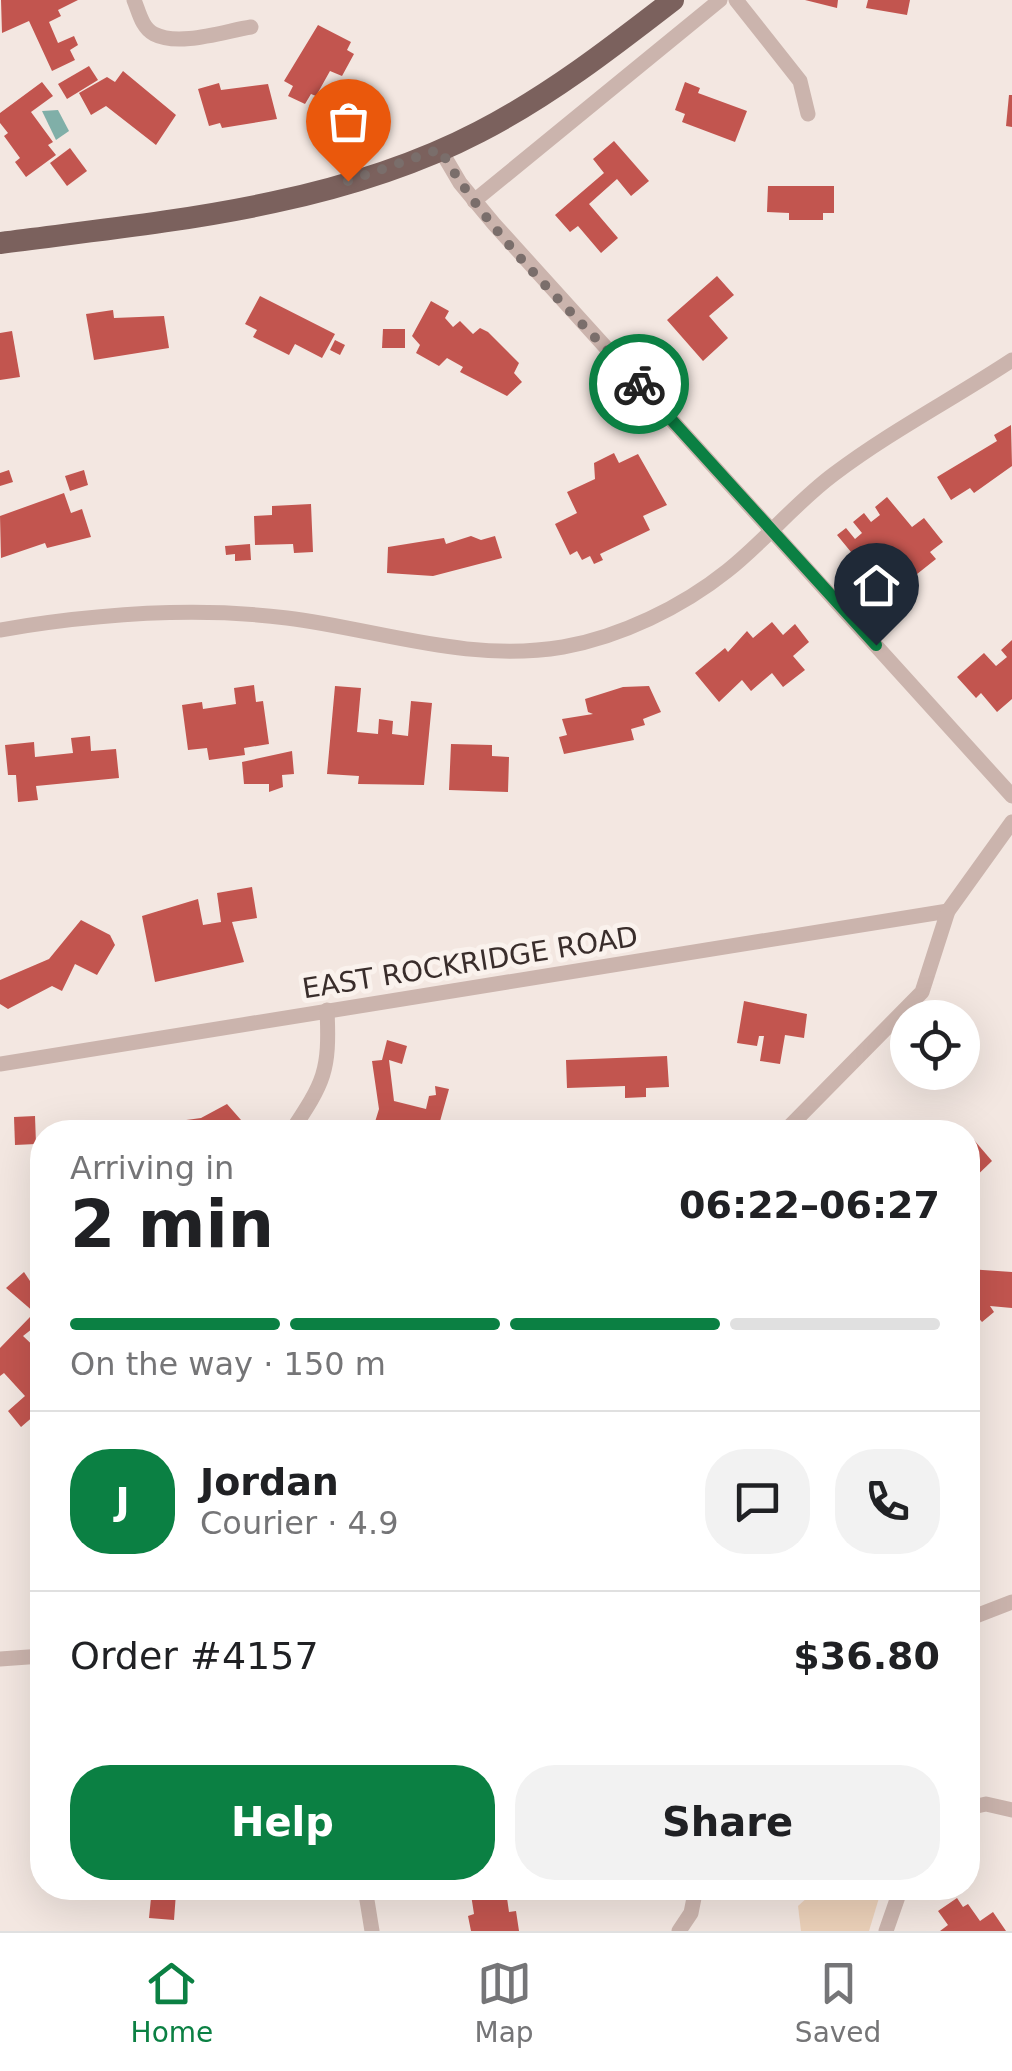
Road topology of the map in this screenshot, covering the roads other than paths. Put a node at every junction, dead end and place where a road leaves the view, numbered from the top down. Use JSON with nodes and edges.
{"nodes":[{"id":1,"x":134,"y":0,"type":"edge"},
{"id":2,"x":673,"y":0,"type":"edge"},
{"id":3,"x":720,"y":0,"type":"edge"},
{"id":4,"x":736,"y":0,"type":"edge"},
{"id":5,"x":251,"y":27,"type":"dead end"},
{"id":6,"x":808,"y":114,"type":"dead end"},
{"id":7,"x":440,"y":149,"type":"junction"},
{"id":8,"x":474,"y":200,"type":"junction"},
{"id":9,"x":0,"y":242,"type":"edge"},
{"id":10,"x":1012,"y":360,"type":"edge"},
{"id":11,"x":772,"y":530,"type":"junction"},
{"id":12,"x":0,"y":630,"type":"edge"},
{"id":13,"x":1012,"y":796,"type":"edge"},
{"id":14,"x":1012,"y":822,"type":"edge"},
{"id":15,"x":948,"y":912,"type":"junction"},
{"id":16,"x":326,"y":1010,"type":"junction"},
{"id":17,"x":0,"y":1064,"type":"edge"},
{"id":18,"x":300,"y":1120,"type":"edge"},
{"id":19,"x":796,"y":1120,"type":"edge"},
{"id":20,"x":1012,"y":1602,"type":"edge"},
{"id":21,"x":980,"y":1614,"type":"edge"},
{"id":22,"x":30,"y":1657,"type":"edge"},
{"id":23,"x":0,"y":1660,"type":"edge"},
{"id":24,"x":980,"y":1805,"type":"edge"},
{"id":25,"x":1012,"y":1810,"type":"edge"},
{"id":26,"x":367,"y":1900,"type":"edge"},
{"id":27,"x":694,"y":1900,"type":"edge"},
{"id":28,"x":897,"y":1900,"type":"edge"},
{"id":29,"x":372,"y":1931,"type":"edge"},
{"id":30,"x":679,"y":1931,"type":"edge"},
{"id":31,"x":886,"y":1931,"type":"edge"}],
"edges":[{"from":1,"to":5,"type":"street"},
{"from":2,"to":7,"type":"main road"},
{"from":3,"to":8,"type":"street"},
{"from":4,"to":6,"type":"street"},
{"from":7,"to":8,"type":"street"},
{"from":7,"to":9,"type":"main road"},
{"from":8,"to":11,"type":"street"},
{"from":10,"to":11,"type":"street"},
{"from":11,"to":12,"type":"street"},
{"from":11,"to":13,"type":"street"},
{"from":14,"to":15,"type":"street"},
{"from":15,"to":16,"type":"street","name":"EAST ROCKRIDGE ROAD"},
{"from":15,"to":19,"type":"street"},
{"from":16,"to":17,"type":"street","name":"EAST ROCKRIDGE ROAD"},
{"from":16,"to":18,"type":"street"},
{"from":20,"to":21,"type":"street"},
{"from":22,"to":23,"type":"street"},
{"from":24,"to":25,"type":"street"},
{"from":26,"to":29,"type":"street"},
{"from":27,"to":30,"type":"street"},
{"from":28,"to":31,"type":"street"}]}
